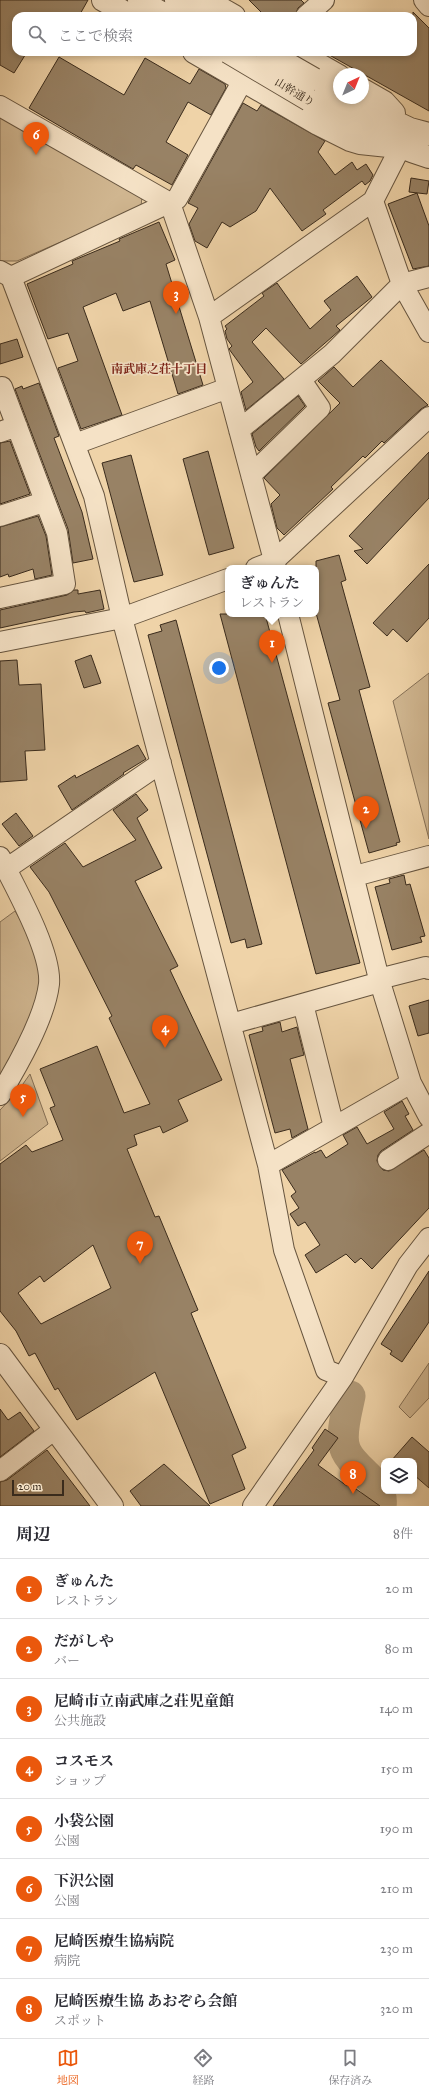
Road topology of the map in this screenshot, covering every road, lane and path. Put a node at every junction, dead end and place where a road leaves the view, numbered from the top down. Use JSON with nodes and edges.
{"nodes":[{"id":1,"x":103,"y":0,"type":"edge"},
{"id":2,"x":139,"y":0,"type":"edge"},
{"id":3,"x":176,"y":0,"type":"edge"},
{"id":4,"x":206,"y":0,"type":"edge"},
{"id":5,"x":324,"y":0,"type":"edge"},
{"id":6,"x":424,"y":0,"type":"edge"},
{"id":7,"x":429,"y":6,"type":"edge"},
{"id":8,"x":124,"y":12,"type":"edge"},
{"id":9,"x":160,"y":12,"type":"edge"},
{"id":10,"x":197,"y":12,"type":"edge"},
{"id":11,"x":227,"y":12,"type":"edge"},
{"id":12,"x":310,"y":12,"type":"edge"},
{"id":13,"x":201,"y":56,"type":"edge"},
{"id":14,"x":237,"y":56,"type":"edge"},
{"id":15,"x":264,"y":56,"type":"edge"},
{"id":16,"x":273,"y":56,"type":"edge"},
{"id":17,"x":304,"y":56,"type":"edge"},
{"id":18,"x":333,"y":73,"type":"edge"},
{"id":19,"x":243,"y":80,"type":"junction"},
{"id":20,"x":312,"y":90,"type":"junction"},
{"id":21,"x":333,"y":93,"type":"edge"},
{"id":22,"x":369,"y":93,"type":"edge"},
{"id":23,"x":358,"y":104,"type":"edge"},
{"id":24,"x":0,"y":106,"type":"edge"},
{"id":25,"x":420,"y":132,"type":"edge"},
{"id":26,"x":399,"y":148,"type":"junction"},
{"id":27,"x":429,"y":157,"type":"edge"},
{"id":28,"x":373,"y":201,"type":"junction"},
{"id":29,"x":170,"y":203,"type":"junction"},
{"id":30,"x":6,"y":274,"type":"edge"},
{"id":31,"x":429,"y":277,"type":"edge"},
{"id":32,"x":402,"y":284,"type":"junction"},
{"id":33,"x":209,"y":316,"type":"junction"},
{"id":34,"x":429,"y":332,"type":"edge"},
{"id":35,"x":301,"y":380,"type":"junction"},
{"id":36,"x":0,"y":388,"type":"edge"},
{"id":37,"x":228,"y":388,"type":"junction"},
{"id":38,"x":429,"y":417,"type":"edge"},
{"id":39,"x":9,"y":429,"type":"edge"},
{"id":40,"x":239,"y":430,"type":"junction"},
{"id":41,"x":75,"y":444,"type":"junction"},
{"id":42,"x":251,"y":475,"type":"junction"},
{"id":43,"x":44,"y":502,"type":"junction"},
{"id":44,"x":0,"y":516,"type":"edge"},
{"id":45,"x":269,"y":565,"type":"edge"},
{"id":46,"x":270,"y":565,"type":"edge"},
{"id":47,"x":225,"y":580,"type":"edge"},
{"id":48,"x":0,"y":598,"type":"edge"},
{"id":49,"x":289,"y":617,"type":"edge"},
{"id":50,"x":122,"y":618,"type":"junction"},
{"id":51,"x":0,"y":642,"type":"edge"},
{"id":52,"x":161,"y":763,"type":"junction"},
{"id":53,"x":429,"y":856,"type":"edge"},
{"id":54,"x":3,"y":863,"type":"edge"},
{"id":55,"x":355,"y":876,"type":"junction"},
{"id":56,"x":428,"y":965,"type":"edge"},
{"id":57,"x":380,"y":981,"type":"junction"},
{"id":58,"x":303,"y":1004,"type":"junction"},
{"id":59,"x":231,"y":1024,"type":"junction"},
{"id":60,"x":411,"y":1083,"type":"junction"},
{"id":61,"x":0,"y":1095,"type":"edge"},
{"id":62,"x":429,"y":1117,"type":"edge"},
{"id":63,"x":334,"y":1127,"type":"junction"},
{"id":64,"x":429,"y":1133,"type":"edge"},
{"id":65,"x":388,"y":1160,"type":"dead end"},
{"id":66,"x":268,"y":1165,"type":"junction"},
{"id":67,"x":429,"y":1238,"type":"edge"},
{"id":68,"x":0,"y":1355,"type":"edge"},
{"id":69,"x":343,"y":1377,"type":"junction"},
{"id":70,"x":55,"y":1429,"type":"junction"},
{"id":71,"x":0,"y":1471,"type":"edge"},
{"id":72,"x":112,"y":1506,"type":"edge"},
{"id":73,"x":253,"y":1506,"type":"edge"}],
"edges":[{"from":1,"to":8,"type":"street"},
{"from":2,"to":9,"type":"street"},
{"from":3,"to":10,"type":"street"},
{"from":4,"to":11,"type":"street"},
{"from":5,"to":12,"type":"street"},
{"from":6,"to":7,"type":"street"},
{"from":13,"to":19,"type":"street"},
{"from":14,"to":20,"type":"street","name":"山幹通り","bridge":true},
{"from":15,"to":19,"type":"street"},
{"from":16,"to":20,"type":"street","name":"山幹通り","bridge":true},
{"from":17,"to":18,"type":"street"},
{"from":19,"to":26,"type":"street"},
{"from":19,"to":29,"type":"street"},
{"from":20,"to":21,"type":"street","name":"山幹通り"},
{"from":20,"to":26,"type":"street","name":"山幹通り"},
{"from":22,"to":25,"type":"street"},
{"from":23,"to":25,"type":"street"},
{"from":24,"to":29,"type":"street"},
{"from":26,"to":27,"type":"street","name":"山幹通り"},
{"from":26,"to":28,"type":"street"},
{"from":28,"to":32,"type":"street"},
{"from":28,"to":33,"type":"street"},
{"from":29,"to":30,"type":"street"},
{"from":29,"to":33,"type":"street"},
{"from":30,"to":41,"type":"street"},
{"from":31,"to":32,"type":"street"},
{"from":32,"to":34,"type":"street"},
{"from":32,"to":35,"type":"street"},
{"from":33,"to":37,"type":"street"},
{"from":35,"to":40,"type":"street"},
{"from":35,"to":42,"type":"street"},
{"from":36,"to":39,"type":"street"},
{"from":37,"to":40,"type":"street"},
{"from":37,"to":41,"type":"street"},
{"from":38,"to":46,"type":"street"},
{"from":39,"to":43,"type":"street"},
{"from":40,"to":42,"type":"street"},
{"from":41,"to":50,"type":"street"},
{"from":42,"to":45,"type":"street"},
{"from":43,"to":44,"type":"street"},
{"from":43,"to":48,"type":"street"},
{"from":47,"to":50,"type":"street"},
{"from":49,"to":55,"type":"street"},
{"from":50,"to":51,"type":"street"},
{"from":50,"to":52,"type":"street"},
{"from":52,"to":54,"type":"street"},
{"from":52,"to":59,"type":"street"},
{"from":53,"to":55,"type":"street"},
{"from":54,"to":61,"type":"street"},
{"from":55,"to":57,"type":"street"},
{"from":56,"to":57,"type":"street"},
{"from":57,"to":58,"type":"street"},
{"from":57,"to":60,"type":"street"},
{"from":58,"to":59,"type":"street"},
{"from":58,"to":63,"type":"street"},
{"from":59,"to":66,"type":"street"},
{"from":60,"to":62,"type":"street"},
{"from":60,"to":63,"type":"street"},
{"from":63,"to":66,"type":"street"},
{"from":64,"to":65,"type":"street"},
{"from":66,"to":69,"type":"street"},
{"from":67,"to":69,"type":"street"},
{"from":68,"to":70,"type":"street"},
{"from":69,"to":73,"type":"street"},
{"from":70,"to":71,"type":"street"},
{"from":70,"to":72,"type":"street"}]}
